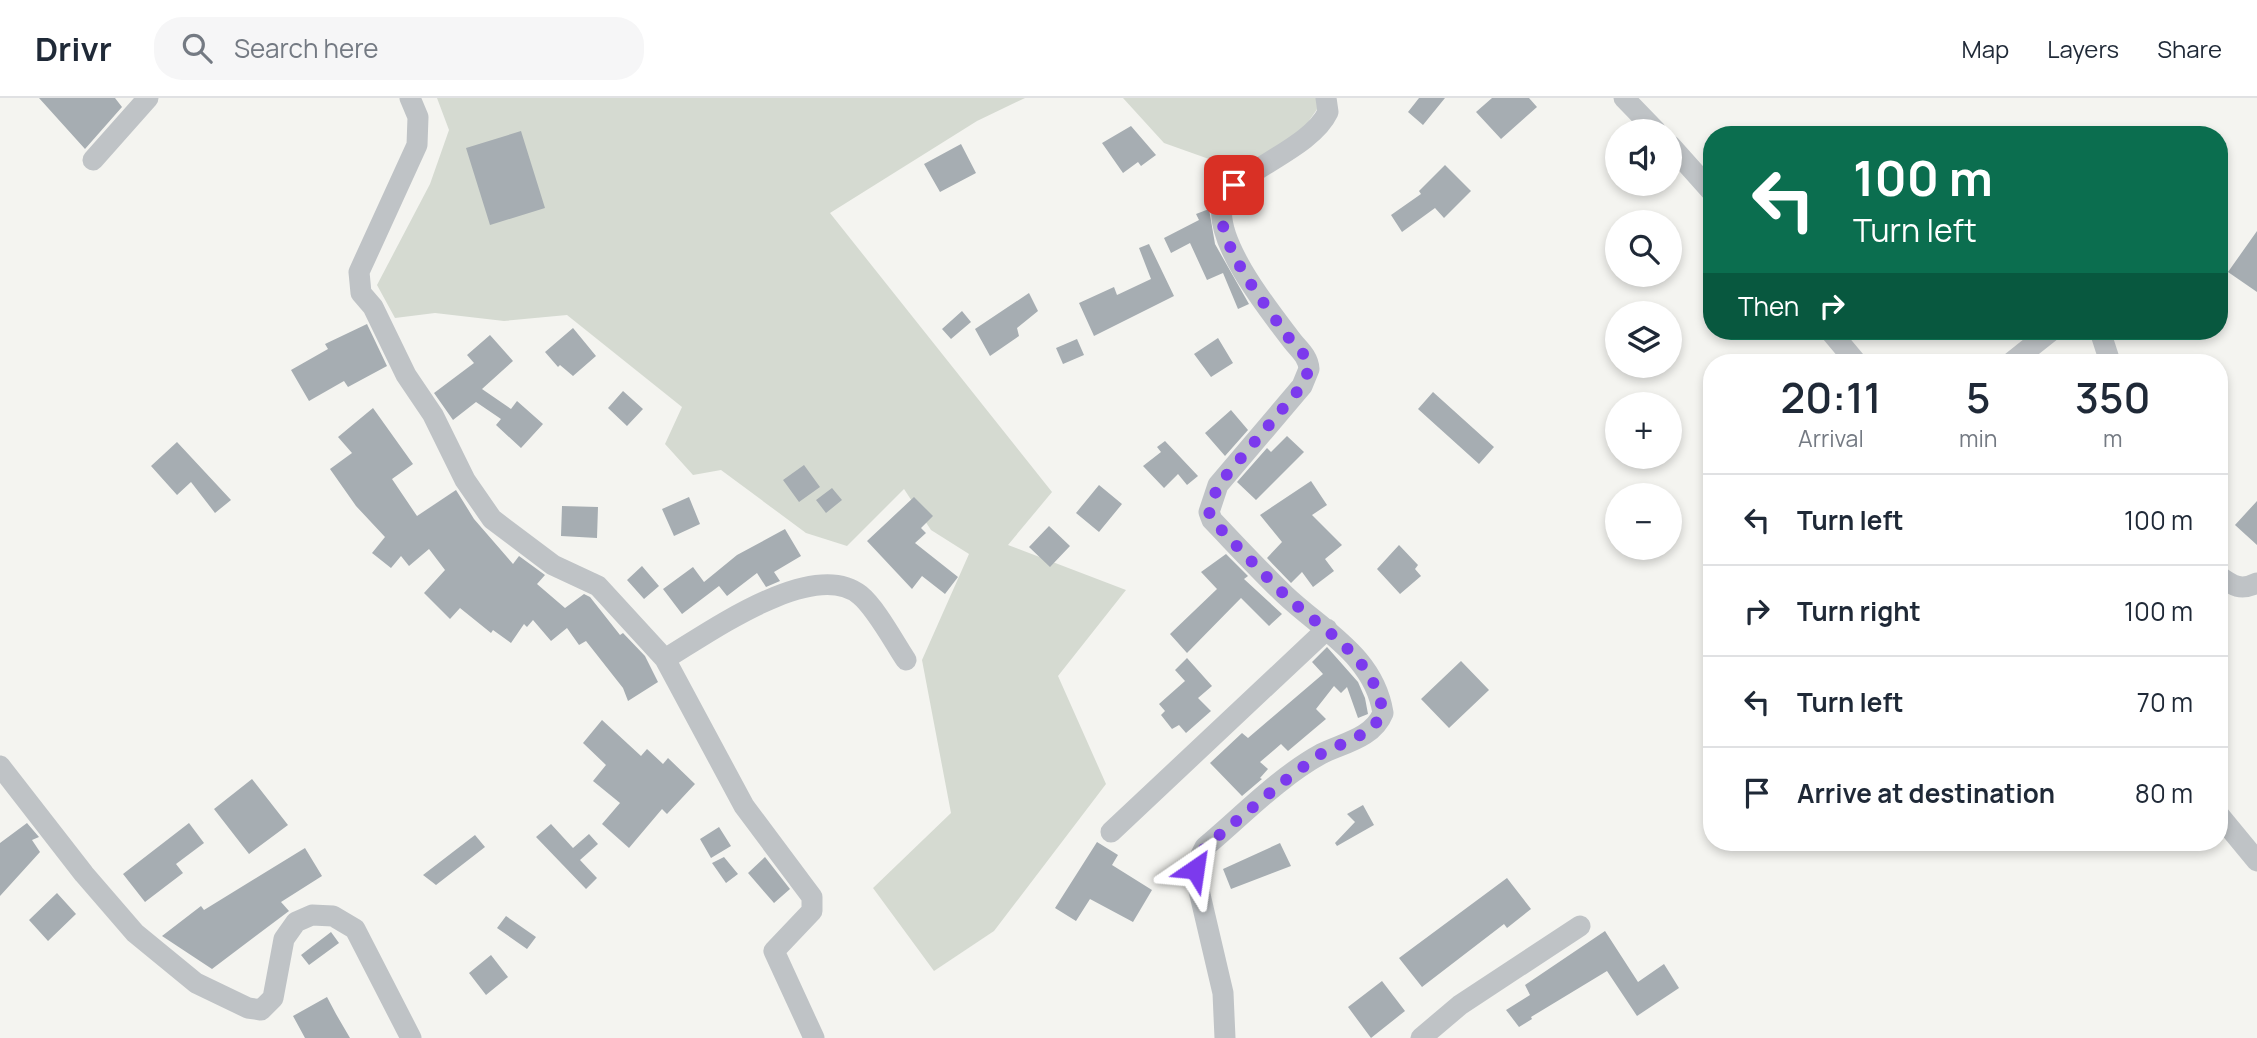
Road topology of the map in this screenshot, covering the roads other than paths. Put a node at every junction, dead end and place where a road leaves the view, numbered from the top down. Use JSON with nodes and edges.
{"nodes":[{"id":1,"x":148,"y":98,"type":"edge"},
{"id":2,"x":410,"y":98,"type":"edge"},
{"id":3,"x":1326,"y":98,"type":"edge"},
{"id":4,"x":1624,"y":98,"type":"edge"},
{"id":5,"x":1644,"y":119,"type":"edge"},
{"id":6,"x":1682,"y":158,"type":"edge"},
{"id":7,"x":93,"y":160,"type":"dead end"},
{"id":8,"x":1703,"y":182,"type":"edge"},
{"id":9,"x":1838,"y":340,"type":"edge"},
{"id":10,"x":2040,"y":340,"type":"edge"},
{"id":11,"x":1849,"y":354,"type":"edge"},
{"id":12,"x":2022,"y":354,"type":"edge"},
{"id":13,"x":2228,"y":582,"type":"edge"},
{"id":14,"x":2257,"y":583,"type":"edge"},
{"id":15,"x":1327,"y":629,"type":"junction"},
{"id":16,"x":665,"y":659,"type":"junction"},
{"id":17,"x":906,"y":660,"type":"dead end"},
{"id":18,"x":0,"y":766,"type":"edge"},
{"id":19,"x":2228,"y":826,"type":"edge"},
{"id":20,"x":1111,"y":832,"type":"dead end"},
{"id":21,"x":2257,"y":861,"type":"edge"},
{"id":22,"x":1580,"y":926,"type":"dead end"},
{"id":23,"x":411,"y":1038,"type":"edge"},
{"id":24,"x":814,"y":1038,"type":"edge"},
{"id":25,"x":1224,"y":1038,"type":"edge"},
{"id":26,"x":1421,"y":1038,"type":"edge"}],
"edges":[{"from":1,"to":7,"type":"street"},
{"from":2,"to":16,"type":"street"},
{"from":3,"to":15,"type":"street"},
{"from":4,"to":5,"type":"street"},
{"from":6,"to":8,"type":"street"},
{"from":9,"to":11,"type":"street"},
{"from":10,"to":12,"type":"street"},
{"from":13,"to":14,"type":"street"},
{"from":15,"to":20,"type":"street"},
{"from":15,"to":25,"type":"street"},
{"from":16,"to":17,"type":"street"},
{"from":16,"to":24,"type":"street"},
{"from":18,"to":23,"type":"street"},
{"from":19,"to":21,"type":"street"},
{"from":22,"to":26,"type":"street"}]}
